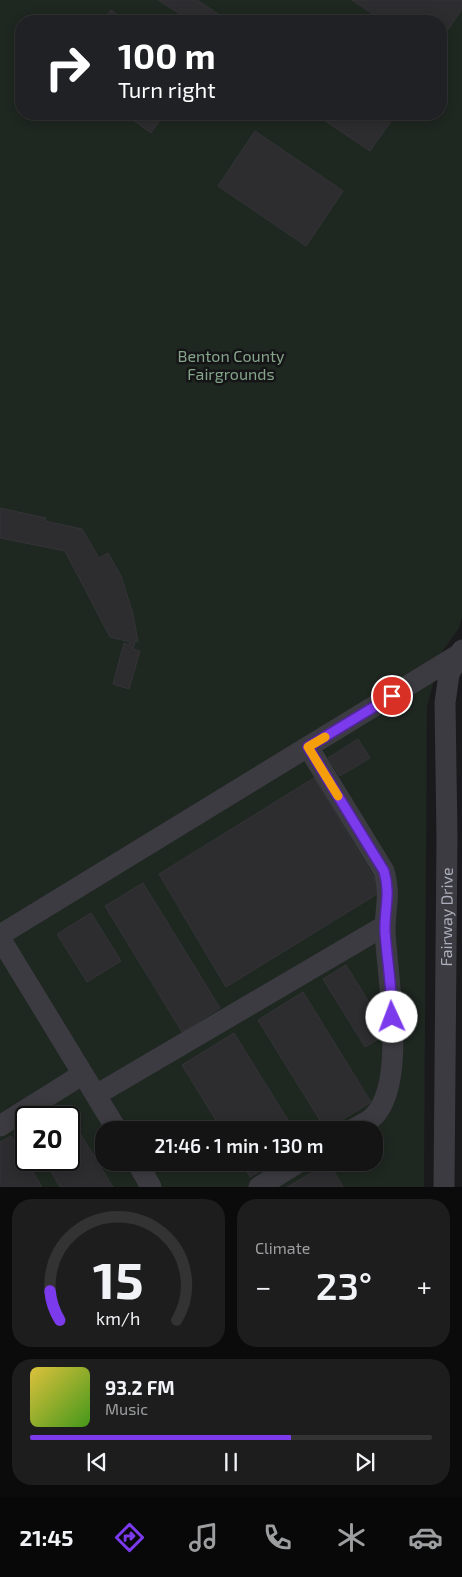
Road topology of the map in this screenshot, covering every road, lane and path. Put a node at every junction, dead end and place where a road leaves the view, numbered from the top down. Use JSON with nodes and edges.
{"nodes":[{"id":1,"x":460,"y":653,"type":"edge"},
{"id":2,"x":308,"y":747,"type":"junction"},
{"id":3,"x":385,"y":930,"type":"junction"},
{"id":4,"x":0,"y":936,"type":"edge"},
{"id":5,"x":83,"y":1074,"type":"junction"},
{"id":6,"x":96,"y":1095,"type":"junction"},
{"id":7,"x":112,"y":1121,"type":"edge"},
{"id":8,"x":367,"y":1121,"type":"edge"},
{"id":9,"x":0,"y":1126,"type":"edge"},
{"id":10,"x":142,"y":1171,"type":"edge"},
{"id":11,"x":285,"y":1171,"type":"edge"},
{"id":12,"x":151,"y":1187,"type":"edge"},
{"id":13,"x":259,"y":1187,"type":"edge"},
{"id":14,"x":444,"y":1187,"type":"edge"}],
"edges":[{"from":1,"to":2,"type":"street"},
{"from":1,"to":14,"type":"street","name":"Fairway Drive"},
{"from":2,"to":3,"type":"street"},
{"from":2,"to":4,"type":"street"},
{"from":3,"to":6,"type":"street"},
{"from":3,"to":8,"type":"street"},
{"from":4,"to":5,"type":"street"},
{"from":5,"to":6,"type":"street"},
{"from":5,"to":9,"type":"street"},
{"from":6,"to":7,"type":"street"},
{"from":10,"to":12,"type":"street"},
{"from":11,"to":13,"type":"street"}]}
